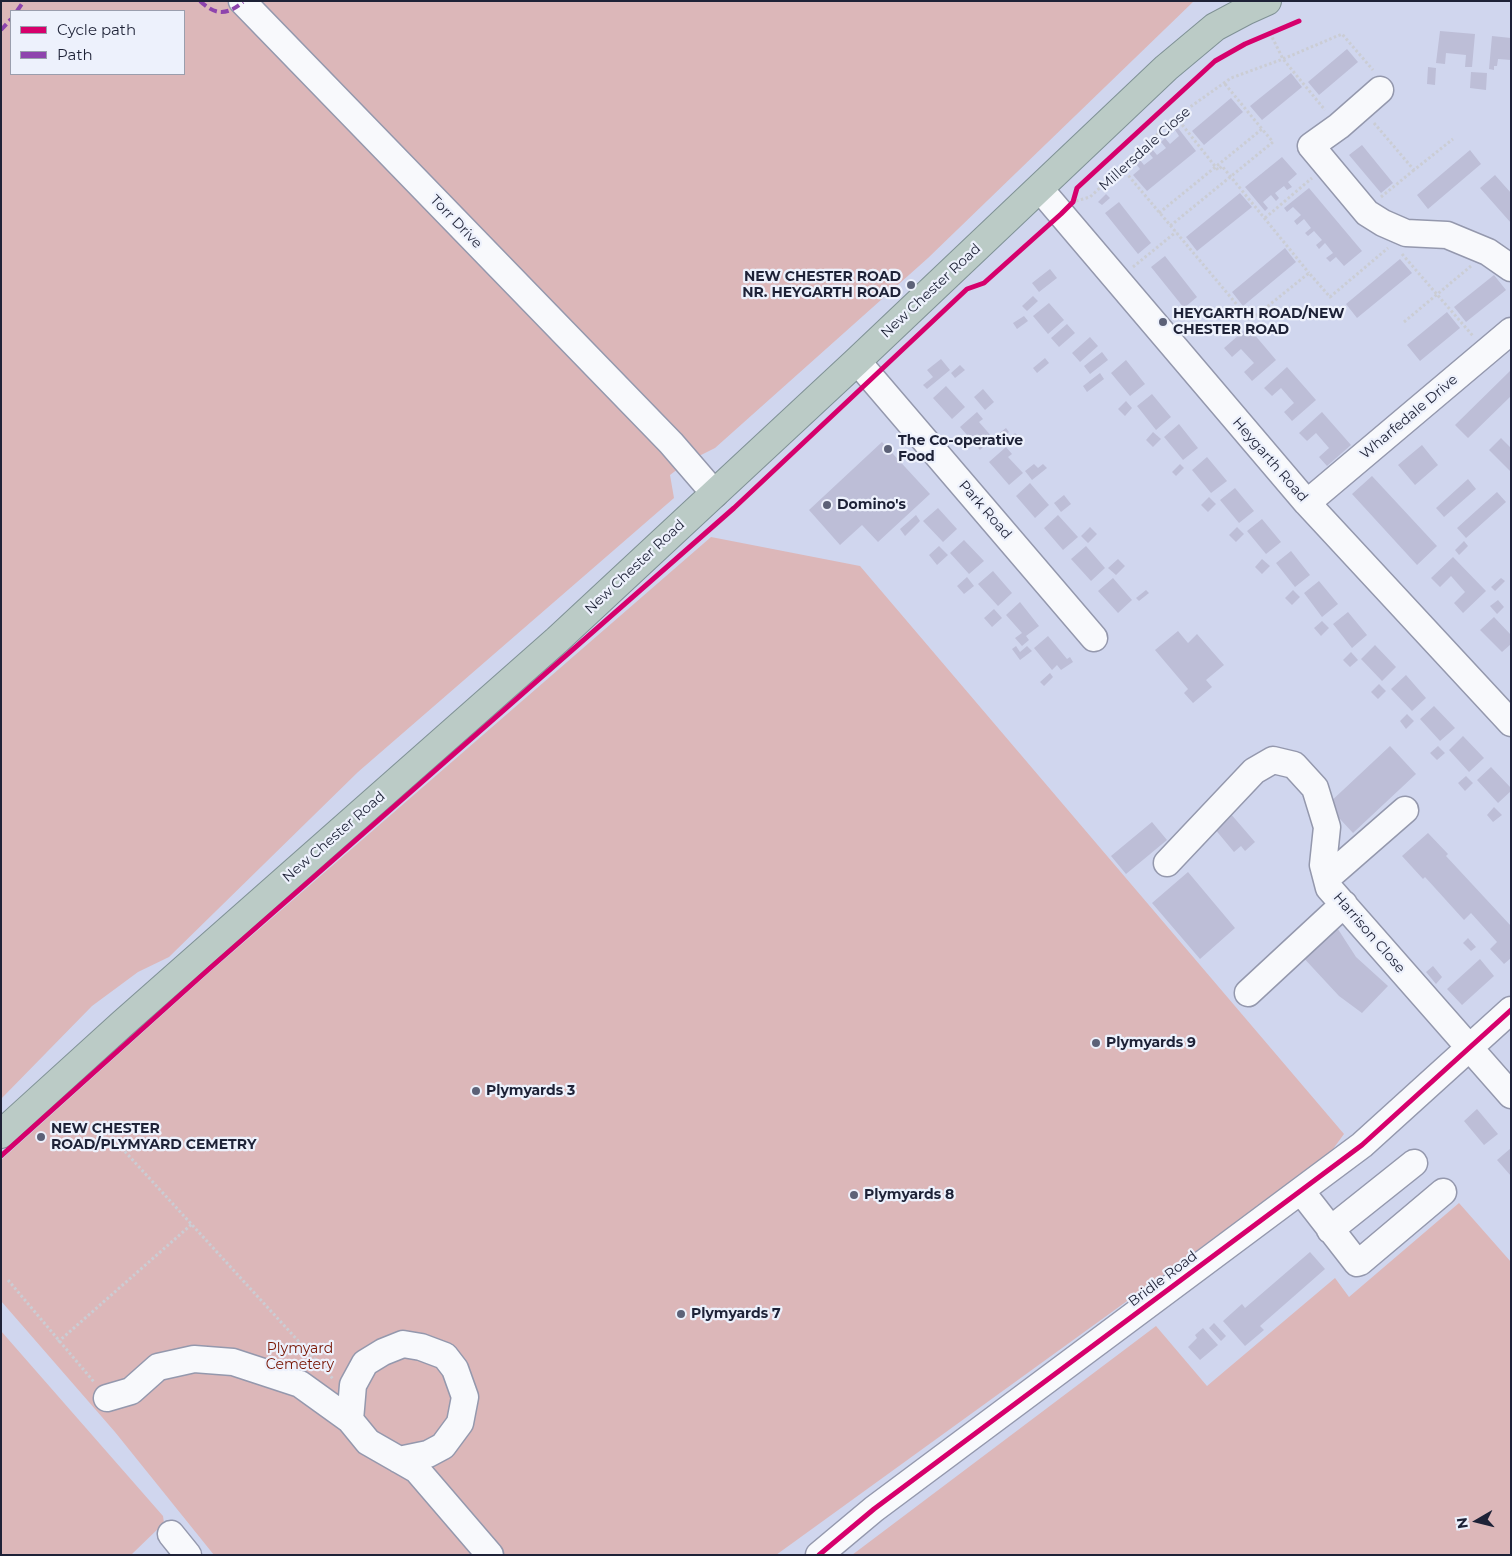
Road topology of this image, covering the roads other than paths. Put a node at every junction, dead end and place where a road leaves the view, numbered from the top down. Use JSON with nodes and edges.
{"nodes":[{"id":1,"x":242,"y":1,"type":"edge"},
{"id":2,"x":1267,"y":1,"type":"edge"},
{"id":3,"x":1380,"y":90,"type":"road end"},
{"id":4,"x":1040,"y":189,"type":"junction"},
{"id":5,"x":1511,"y":268,"type":"edge"},
{"id":6,"x":1511,"y":331,"type":"edge"},
{"id":7,"x":857,"y":361,"type":"junction"},
{"id":8,"x":715,"y":494,"type":"junction"},
{"id":9,"x":1307,"y":503,"type":"junction"},
{"id":10,"x":1094,"y":638,"type":"dead end"},
{"id":11,"x":1511,"y":723,"type":"edge"},
{"id":12,"x":1405,"y":810,"type":"dead end"},
{"id":13,"x":1168,"y":862,"type":"dead end"},
{"id":14,"x":1327,"y":878,"type":"junction"},
{"id":15,"x":1344,"y":904,"type":"junction"},
{"id":16,"x":1248,"y":993,"type":"dead end"},
{"id":17,"x":1511,"y":1010,"type":"edge"},
{"id":18,"x":1470,"y":1048,"type":"junction"},
{"id":19,"x":1511,"y":1095,"type":"edge"},
{"id":20,"x":1,"y":1134,"type":"edge"},
{"id":21,"x":1414,"y":1163,"type":"dead end"},
{"id":22,"x":1300,"y":1191,"type":"junction"},
{"id":23,"x":1443,"y":1192,"type":"dead end"},
{"id":24,"x":1330,"y":1230,"type":"junction"},
{"id":25,"x":107,"y":1398,"type":"road end"},
{"id":26,"x":351,"y":1410,"type":"junction"},
{"id":27,"x":399,"y":1460,"type":"junction"},
{"id":28,"x":171,"y":1534,"type":"dead end"},
{"id":29,"x":188,"y":1555,"type":"edge"},
{"id":30,"x":490,"y":1555,"type":"edge"},
{"id":31,"x":819,"y":1555,"type":"edge"}],
"edges":[{"from":1,"to":8,"type":"street","name":"Torr Drive"},
{"from":2,"to":4,"type":"highway","name":"New Chester Road"},
{"from":3,"to":5,"type":"street"},
{"from":4,"to":7,"type":"highway","name":"New Chester Road"},
{"from":4,"to":9,"type":"street","name":"Heygarth Road"},
{"from":6,"to":9,"type":"street","name":"Wharfedale Drive"},
{"from":7,"to":8,"type":"highway","name":"New Chester Road"},
{"from":7,"to":10,"type":"street","name":"Park Road"},
{"from":8,"to":20,"type":"highway","name":"New Chester Road"},
{"from":9,"to":11,"type":"street","name":"Heygarth Road"},
{"from":12,"to":14,"type":"street"},
{"from":13,"to":14,"type":"street","name":"Harrison Close"},
{"from":14,"to":15,"type":"street","name":"Harrison Close"},
{"from":15,"to":16,"type":"street"},
{"from":15,"to":18,"type":"street","name":"Harrison Close"},
{"from":17,"to":18,"type":"street","name":"Bridle Road"},
{"from":18,"to":19,"type":"street","name":"Harrison Close"},
{"from":18,"to":22,"type":"street","name":"Bridle Road"},
{"from":21,"to":24,"type":"street"},
{"from":22,"to":24,"type":"street"},
{"from":22,"to":31,"type":"street","name":"Bridle Road"},
{"from":23,"to":24,"type":"street"},
{"from":25,"to":26,"type":"street"},
{"from":26,"to":27,"type":"street"},
{"from":26,"to":27,"type":"street"},
{"from":27,"to":30,"type":"street"},
{"from":28,"to":29,"type":"street"}]}
